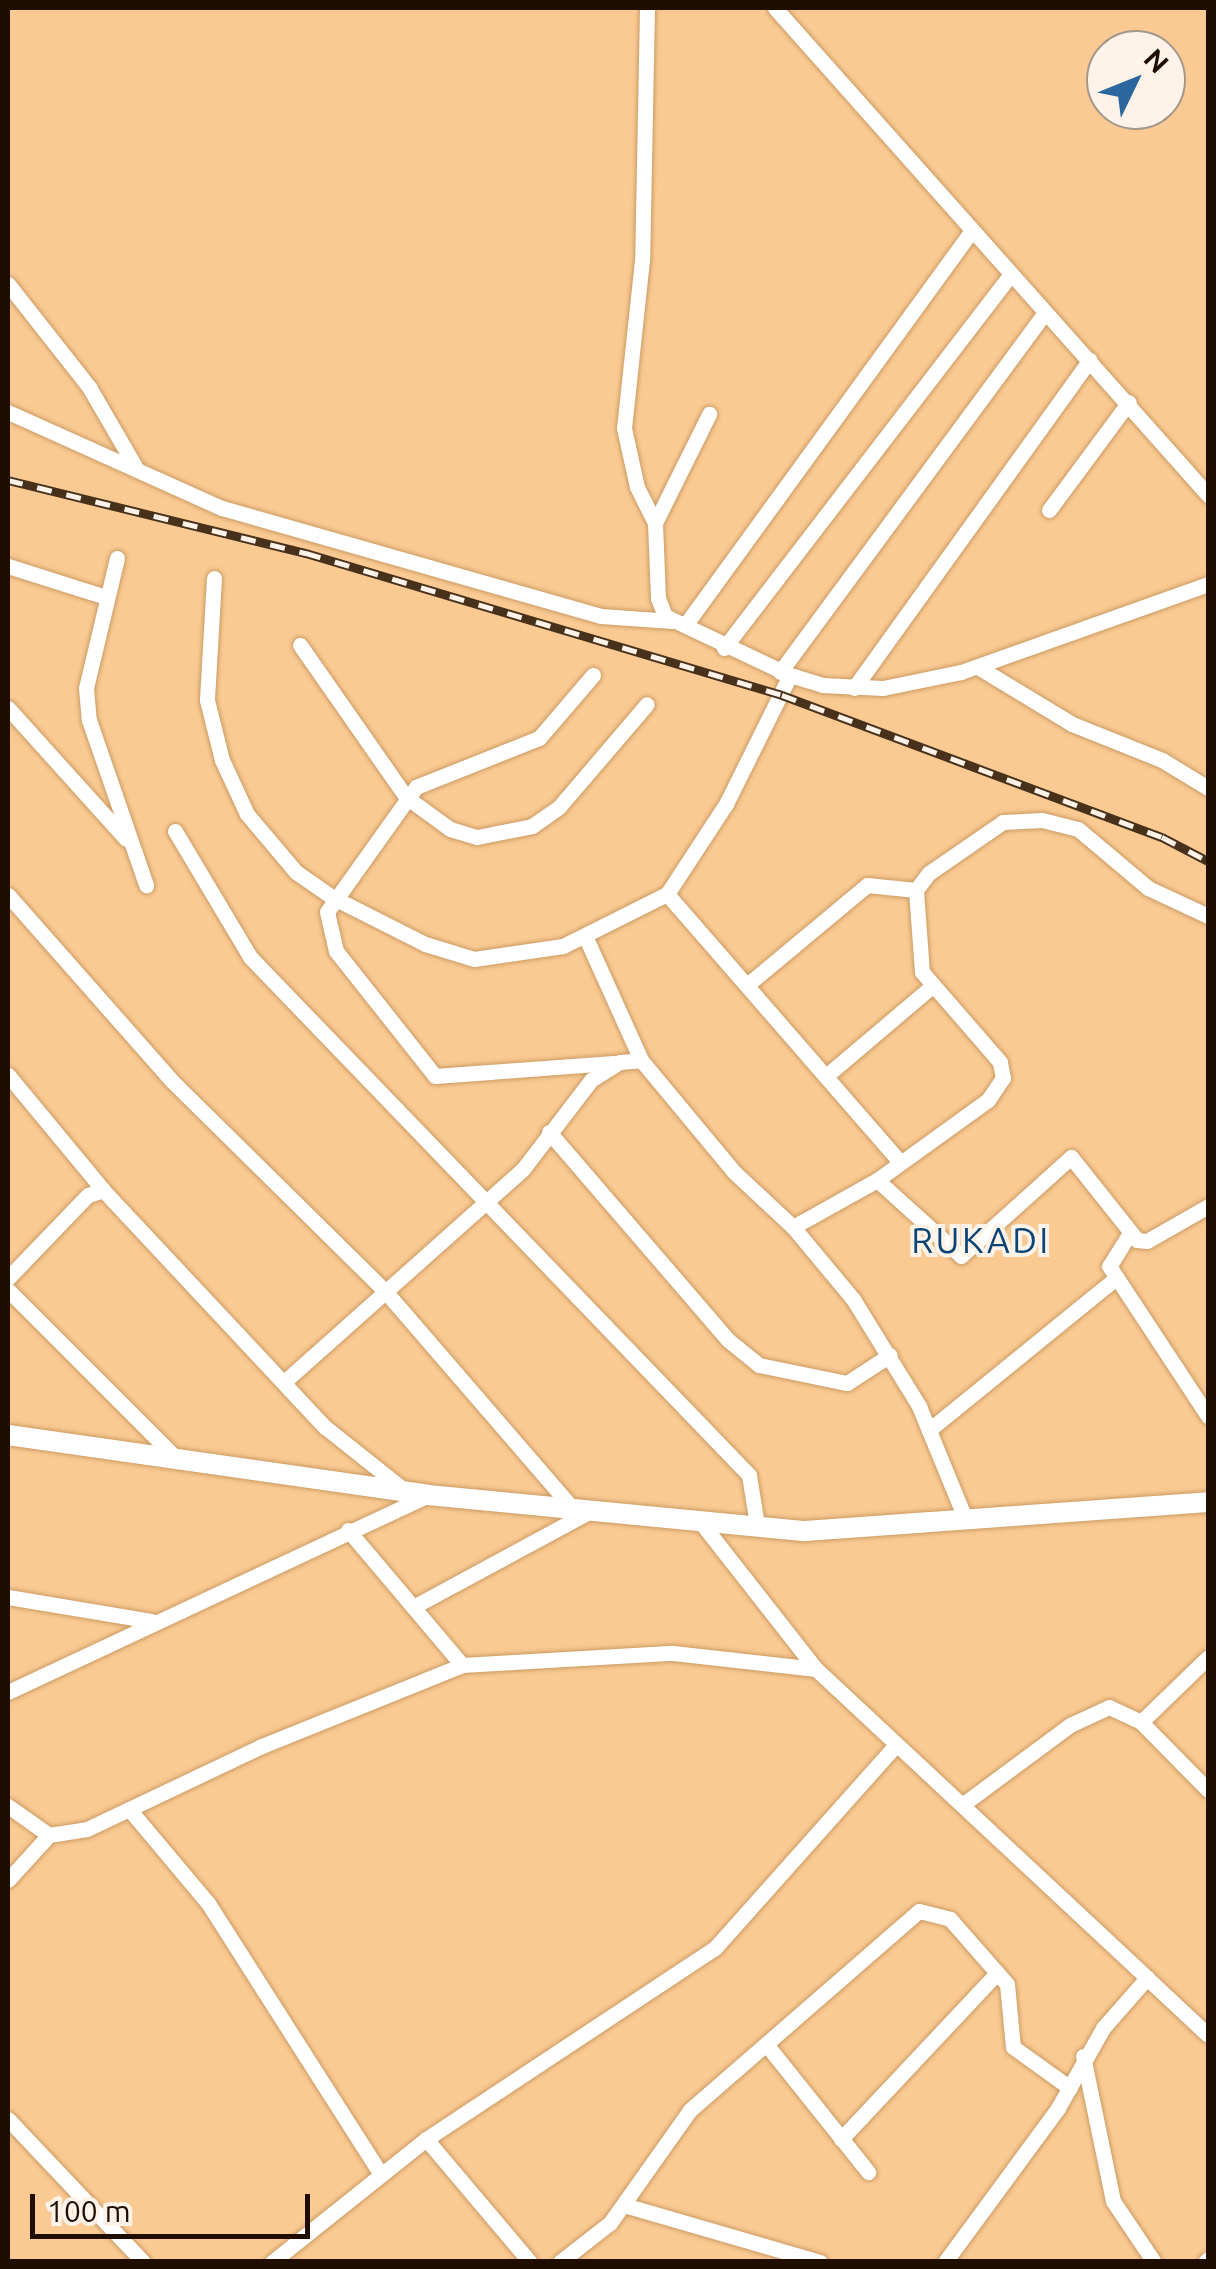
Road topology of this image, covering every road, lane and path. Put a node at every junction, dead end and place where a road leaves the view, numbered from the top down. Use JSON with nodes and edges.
{"nodes":[{"id":1,"x":647,"y":8,"type":"edge"},
{"id":2,"x":776,"y":8,"type":"edge"},
{"id":3,"x":971,"y":232,"type":"junction"},
{"id":4,"x":1010,"y":275,"type":"junction"},
{"id":5,"x":8,"y":284,"type":"edge"},
{"id":6,"x":1045,"y":313,"type":"junction"},
{"id":7,"x":1090,"y":360,"type":"junction"},
{"id":8,"x":1129,"y":402,"type":"junction"},
{"id":9,"x":8,"y":412,"type":"edge"},
{"id":10,"x":708,"y":414,"type":"dead end"},
{"id":11,"x":135,"y":466,"type":"junction"},
{"id":12,"x":1208,"y":496,"type":"edge"},
{"id":13,"x":1049,"y":510,"type":"dead end"},
{"id":14,"x":655,"y":523,"type":"junction"},
{"id":15,"x":117,"y":558,"type":"dead end"},
{"id":16,"x":8,"y":566,"type":"edge"},
{"id":17,"x":214,"y":578,"type":"dead end"},
{"id":18,"x":1208,"y":584,"type":"edge"},
{"id":19,"x":106,"y":598,"type":"junction"},
{"id":20,"x":680,"y":623,"type":"junction"},
{"id":21,"x":300,"y":645,"type":"dead end"},
{"id":22,"x":724,"y":648,"type":"junction"},
{"id":23,"x":978,"y":667,"type":"junction"},
{"id":24,"x":785,"y":673,"type":"junction"},
{"id":25,"x":593,"y":675,"type":"dead end"},
{"id":26,"x":854,"y":688,"type":"junction"},
{"id":27,"x":647,"y":704,"type":"dead end"},
{"id":28,"x":8,"y":708,"type":"edge"},
{"id":29,"x":1208,"y":788,"type":"edge"},
{"id":30,"x":406,"y":797,"type":"junction"},
{"id":31,"x":176,"y":831,"type":"dead end"},
{"id":32,"x":132,"y":846,"type":"junction"},
{"id":33,"x":146,"y":885,"type":"dead end"},
{"id":34,"x":916,"y":890,"type":"junction"},
{"id":35,"x":667,"y":894,"type":"junction"},
{"id":36,"x":8,"y":895,"type":"edge"},
{"id":37,"x":332,"y":897,"type":"junction"},
{"id":38,"x":1208,"y":916,"type":"edge"},
{"id":39,"x":586,"y":938,"type":"junction"},
{"id":40,"x":747,"y":985,"type":"junction"},
{"id":41,"x":932,"y":986,"type":"junction"},
{"id":42,"x":642,"y":1060,"type":"junction"},
{"id":43,"x":620,"y":1062,"type":"junction"},
{"id":44,"x":8,"y":1075,"type":"edge"},
{"id":45,"x":826,"y":1076,"type":"junction"},
{"id":46,"x":549,"y":1132,"type":"junction"},
{"id":47,"x":898,"y":1160,"type":"junction"},
{"id":48,"x":877,"y":1180,"type":"junction"},
{"id":49,"x":103,"y":1190,"type":"junction"},
{"id":50,"x":489,"y":1202,"type":"junction"},
{"id":51,"x":1203,"y":1209,"type":"edge"},
{"id":52,"x":1208,"y":1226,"type":"edge"},
{"id":53,"x":794,"y":1227,"type":"junction"},
{"id":54,"x":1130,"y":1234,"type":"junction"},
{"id":55,"x":8,"y":1278,"type":"edge"},
{"id":56,"x":1116,"y":1278,"type":"junction"},
{"id":57,"x":8,"y":1290,"type":"edge"},
{"id":58,"x":385,"y":1291,"type":"junction"},
{"id":59,"x":890,"y":1355,"type":"junction"},
{"id":60,"x":284,"y":1382,"type":"junction"},
{"id":61,"x":1208,"y":1416,"type":"edge"},
{"id":62,"x":929,"y":1430,"type":"junction"},
{"id":63,"x":8,"y":1435,"type":"edge"},
{"id":64,"x":176,"y":1459,"type":"junction"},
{"id":65,"x":418,"y":1494,"type":"junction"},
{"id":66,"x":1208,"y":1502,"type":"edge"},
{"id":67,"x":582,"y":1512,"type":"junction"},
{"id":68,"x":965,"y":1518,"type":"junction"},
{"id":69,"x":703,"y":1525,"type":"junction"},
{"id":70,"x":757,"y":1525,"type":"junction"},
{"id":71,"x":348,"y":1530,"type":"junction"},
{"id":72,"x":8,"y":1596,"type":"edge"},
{"id":73,"x":413,"y":1607,"type":"junction"},
{"id":74,"x":151,"y":1621,"type":"junction"},
{"id":75,"x":1208,"y":1657,"type":"edge"},
{"id":76,"x":462,"y":1665,"type":"junction"},
{"id":77,"x":816,"y":1669,"type":"junction"},
{"id":78,"x":8,"y":1692,"type":"edge"},
{"id":79,"x":1141,"y":1722,"type":"junction"},
{"id":80,"x":896,"y":1745,"type":"junction"},
{"id":81,"x":1208,"y":1790,"type":"edge"},
{"id":82,"x":962,"y":1805,"type":"junction"},
{"id":83,"x":8,"y":1806,"type":"edge"},
{"id":84,"x":129,"y":1809,"type":"junction"},
{"id":85,"x":49,"y":1834,"type":"junction"},
{"id":86,"x":8,"y":1880,"type":"edge"},
{"id":87,"x":997,"y":1973,"type":"junction"},
{"id":88,"x":1146,"y":1978,"type":"junction"},
{"id":89,"x":1208,"y":2035,"type":"edge"},
{"id":90,"x":766,"y":2044,"type":"junction"},
{"id":91,"x":1084,"y":2056,"type":"junction"},
{"id":92,"x":1070,"y":2088,"type":"junction"},
{"id":93,"x":8,"y":2119,"type":"edge"},
{"id":94,"x":426,"y":2139,"type":"junction"},
{"id":95,"x":841,"y":2139,"type":"junction"},
{"id":96,"x":868,"y":2172,"type":"dead end"},
{"id":97,"x":381,"y":2175,"type":"junction"},
{"id":98,"x":624,"y":2206,"type":"junction"},
{"id":99,"x":283,"y":2258,"type":"edge"},
{"id":100,"x":143,"y":2262,"type":"edge"},
{"id":101,"x":530,"y":2262,"type":"edge"},
{"id":102,"x":560,"y":2262,"type":"edge"},
{"id":103,"x":820,"y":2262,"type":"edge"},
{"id":104,"x":945,"y":2262,"type":"edge"},
{"id":105,"x":1154,"y":2262,"type":"edge"}],
"edges":[{"from":1,"to":14,"type":"street"},
{"from":2,"to":3,"type":"street"},
{"from":3,"to":4,"type":"street"},
{"from":3,"to":20,"type":"street"},
{"from":4,"to":6,"type":"street"},
{"from":4,"to":22,"type":"street"},
{"from":5,"to":11,"type":"street"},
{"from":6,"to":7,"type":"street"},
{"from":6,"to":24,"type":"street"},
{"from":7,"to":8,"type":"street"},
{"from":7,"to":26,"type":"street"},
{"from":8,"to":12,"type":"street"},
{"from":8,"to":13,"type":"street"},
{"from":9,"to":11,"type":"street"},
{"from":10,"to":14,"type":"street"},
{"from":11,"to":20,"type":"street"},
{"from":14,"to":20,"type":"street"},
{"from":15,"to":19,"type":"street"},
{"from":16,"to":19,"type":"street"},
{"from":17,"to":37,"type":"street"},
{"from":18,"to":23,"type":"street"},
{"from":19,"to":32,"type":"street"},
{"from":20,"to":22,"type":"street"},
{"from":21,"to":30,"type":"street"},
{"from":22,"to":24,"type":"street"},
{"from":23,"to":26,"type":"street"},
{"from":23,"to":29,"type":"street"},
{"from":24,"to":26,"type":"street"},
{"from":24,"to":35,"type":"street"},
{"from":25,"to":30,"type":"street"},
{"from":27,"to":30,"type":"street"},
{"from":28,"to":32,"type":"street"},
{"from":30,"to":37,"type":"street"},
{"from":31,"to":50,"type":"street"},
{"from":32,"to":33,"type":"street"},
{"from":34,"to":38,"type":"street"},
{"from":34,"to":40,"type":"street"},
{"from":34,"to":41,"type":"street"},
{"from":35,"to":39,"type":"street"},
{"from":35,"to":40,"type":"street"},
{"from":36,"to":58,"type":"street"},
{"from":37,"to":39,"type":"street"},
{"from":37,"to":43,"type":"street"},
{"from":39,"to":42,"type":"street"},
{"from":40,"to":45,"type":"street"},
{"from":41,"to":45,"type":"street"},
{"from":41,"to":47,"type":"street"},
{"from":42,"to":43,"type":"street"},
{"from":42,"to":53,"type":"street"},
{"from":43,"to":46,"type":"street"},
{"from":44,"to":49,"type":"street"},
{"from":45,"to":47,"type":"street"},
{"from":46,"to":50,"type":"street"},
{"from":46,"to":59,"type":"street"},
{"from":47,"to":48,"type":"street"},
{"from":48,"to":53,"type":"street"},
{"from":48,"to":54,"type":"street"},
{"from":49,"to":55,"type":"street"},
{"from":49,"to":60,"type":"street"},
{"from":50,"to":58,"type":"street"},
{"from":50,"to":70,"type":"street"},
{"from":51,"to":52,"type":"street"},
{"from":51,"to":54,"type":"street"},
{"from":53,"to":59,"type":"street"},
{"from":54,"to":56,"type":"street"},
{"from":56,"to":61,"type":"street"},
{"from":56,"to":62,"type":"street"},
{"from":57,"to":64,"type":"street"},
{"from":58,"to":60,"type":"street"},
{"from":58,"to":67,"type":"street"},
{"from":59,"to":62,"type":"street"},
{"from":60,"to":65,"type":"street"},
{"from":62,"to":68,"type":"street"},
{"from":63,"to":64,"type":"street"},
{"from":64,"to":65,"type":"street"},
{"from":65,"to":67,"type":"street"},
{"from":65,"to":71,"type":"street"},
{"from":66,"to":68,"type":"street"},
{"from":67,"to":69,"type":"street"},
{"from":67,"to":73,"type":"street"},
{"from":68,"to":70,"type":"street"},
{"from":69,"to":70,"type":"street"},
{"from":69,"to":77,"type":"street"},
{"from":71,"to":73,"type":"street"},
{"from":71,"to":74,"type":"street"},
{"from":72,"to":74,"type":"street"},
{"from":73,"to":76,"type":"street"},
{"from":74,"to":78,"type":"street"},
{"from":75,"to":79,"type":"street"},
{"from":76,"to":77,"type":"street"},
{"from":76,"to":84,"type":"street"},
{"from":77,"to":80,"type":"street"},
{"from":79,"to":81,"type":"street"},
{"from":79,"to":82,"type":"street"},
{"from":80,"to":82,"type":"street"},
{"from":80,"to":94,"type":"street"},
{"from":82,"to":88,"type":"street"},
{"from":83,"to":85,"type":"street"},
{"from":84,"to":85,"type":"street"},
{"from":84,"to":97,"type":"street"},
{"from":85,"to":86,"type":"street"},
{"from":87,"to":90,"type":"street"},
{"from":87,"to":92,"type":"street"},
{"from":87,"to":95,"type":"street"},
{"from":88,"to":89,"type":"street"},
{"from":88,"to":91,"type":"street"},
{"from":90,"to":95,"type":"street"},
{"from":90,"to":98,"type":"street"},
{"from":91,"to":92,"type":"street"},
{"from":91,"to":105,"type":"street"},
{"from":92,"to":104,"type":"street"},
{"from":93,"to":100,"type":"street"},
{"from":94,"to":97,"type":"street"},
{"from":94,"to":101,"type":"street"},
{"from":95,"to":96,"type":"street"},
{"from":97,"to":99,"type":"street"},
{"from":98,"to":102,"type":"street"},
{"from":98,"to":103,"type":"street"}]}
